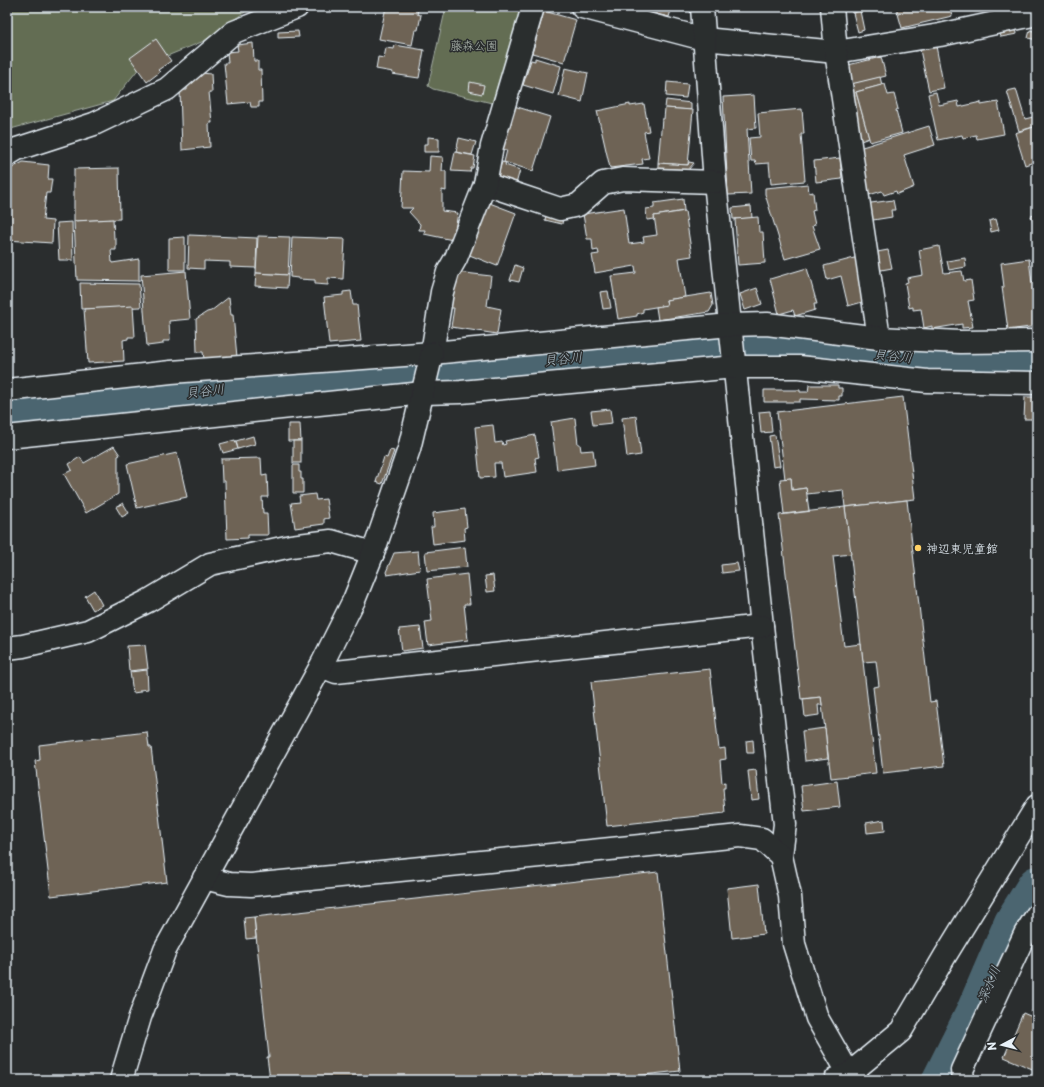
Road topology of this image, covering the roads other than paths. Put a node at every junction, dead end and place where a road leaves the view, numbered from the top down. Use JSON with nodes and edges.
{"nodes":[{"id":1,"x":297,"y":7,"type":"edge"},
{"id":2,"x":533,"y":7,"type":"edge"},
{"id":3,"x":582,"y":7,"type":"edge"},
{"id":4,"x":702,"y":7,"type":"edge"},
{"id":5,"x":832,"y":7,"type":"edge"},
{"id":6,"x":1037,"y":14,"type":"edge"},
{"id":7,"x":704,"y":39,"type":"junction"},
{"id":8,"x":836,"y":52,"type":"junction"},
{"id":9,"x":7,"y":155,"type":"edge"},
{"id":10,"x":715,"y":182,"type":"junction"},
{"id":11,"x":485,"y":184,"type":"junction"},
{"id":12,"x":730,"y":325,"type":"junction"},
{"id":13,"x":879,"y":338,"type":"junction"},
{"id":14,"x":1037,"y":340,"type":"edge"},
{"id":15,"x":432,"y":354,"type":"junction"},
{"id":16,"x":735,"y":366,"type":"junction"},
{"id":17,"x":1037,"y":383,"type":"edge"},
{"id":18,"x":7,"y":390,"type":"edge"},
{"id":19,"x":423,"y":393,"type":"junction"},
{"id":20,"x":7,"y":437,"type":"edge"},
{"id":21,"x":373,"y":553,"type":"junction"},
{"id":22,"x":762,"y":626,"type":"junction"},
{"id":23,"x":7,"y":648,"type":"edge"},
{"id":24,"x":321,"y":666,"type":"junction"},
{"id":25,"x":1037,"y":806,"type":"edge"},
{"id":26,"x":781,"y":856,"type":"junction"},
{"id":27,"x":204,"y":878,"type":"junction"},
{"id":28,"x":1037,"y":915,"type":"edge"},
{"id":29,"x":846,"y":1078,"type":"edge"},
{"id":30,"x":121,"y":1080,"type":"edge"},
{"id":31,"x":963,"y":1080,"type":"edge"}],
"edges":[{"from":1,"to":9,"type":"street"},
{"from":2,"to":11,"type":"street"},
{"from":3,"to":7,"type":"street"},
{"from":4,"to":7,"type":"street"},
{"from":5,"to":8,"type":"street"},
{"from":6,"to":8,"type":"street"},
{"from":7,"to":8,"type":"street"},
{"from":7,"to":10,"type":"street"},
{"from":8,"to":13,"type":"street"},
{"from":10,"to":11,"type":"street"},
{"from":10,"to":12,"type":"street"},
{"from":11,"to":15,"type":"street"},
{"from":12,"to":13,"type":"street"},
{"from":12,"to":15,"type":"street"},
{"from":12,"to":16,"type":"street"},
{"from":13,"to":14,"type":"street"},
{"from":15,"to":18,"type":"street"},
{"from":15,"to":19,"type":"street"},
{"from":16,"to":17,"type":"street"},
{"from":16,"to":19,"type":"street"},
{"from":16,"to":22,"type":"street"},
{"from":19,"to":20,"type":"street"},
{"from":19,"to":21,"type":"street"},
{"from":21,"to":23,"type":"street"},
{"from":21,"to":24,"type":"street"},
{"from":22,"to":24,"type":"street"},
{"from":22,"to":26,"type":"street"},
{"from":24,"to":27,"type":"street"},
{"from":25,"to":29,"type":"street"},
{"from":26,"to":27,"type":"street"},
{"from":26,"to":29,"type":"street"},
{"from":27,"to":30,"type":"street"},
{"from":28,"to":31,"type":"street"}]}
